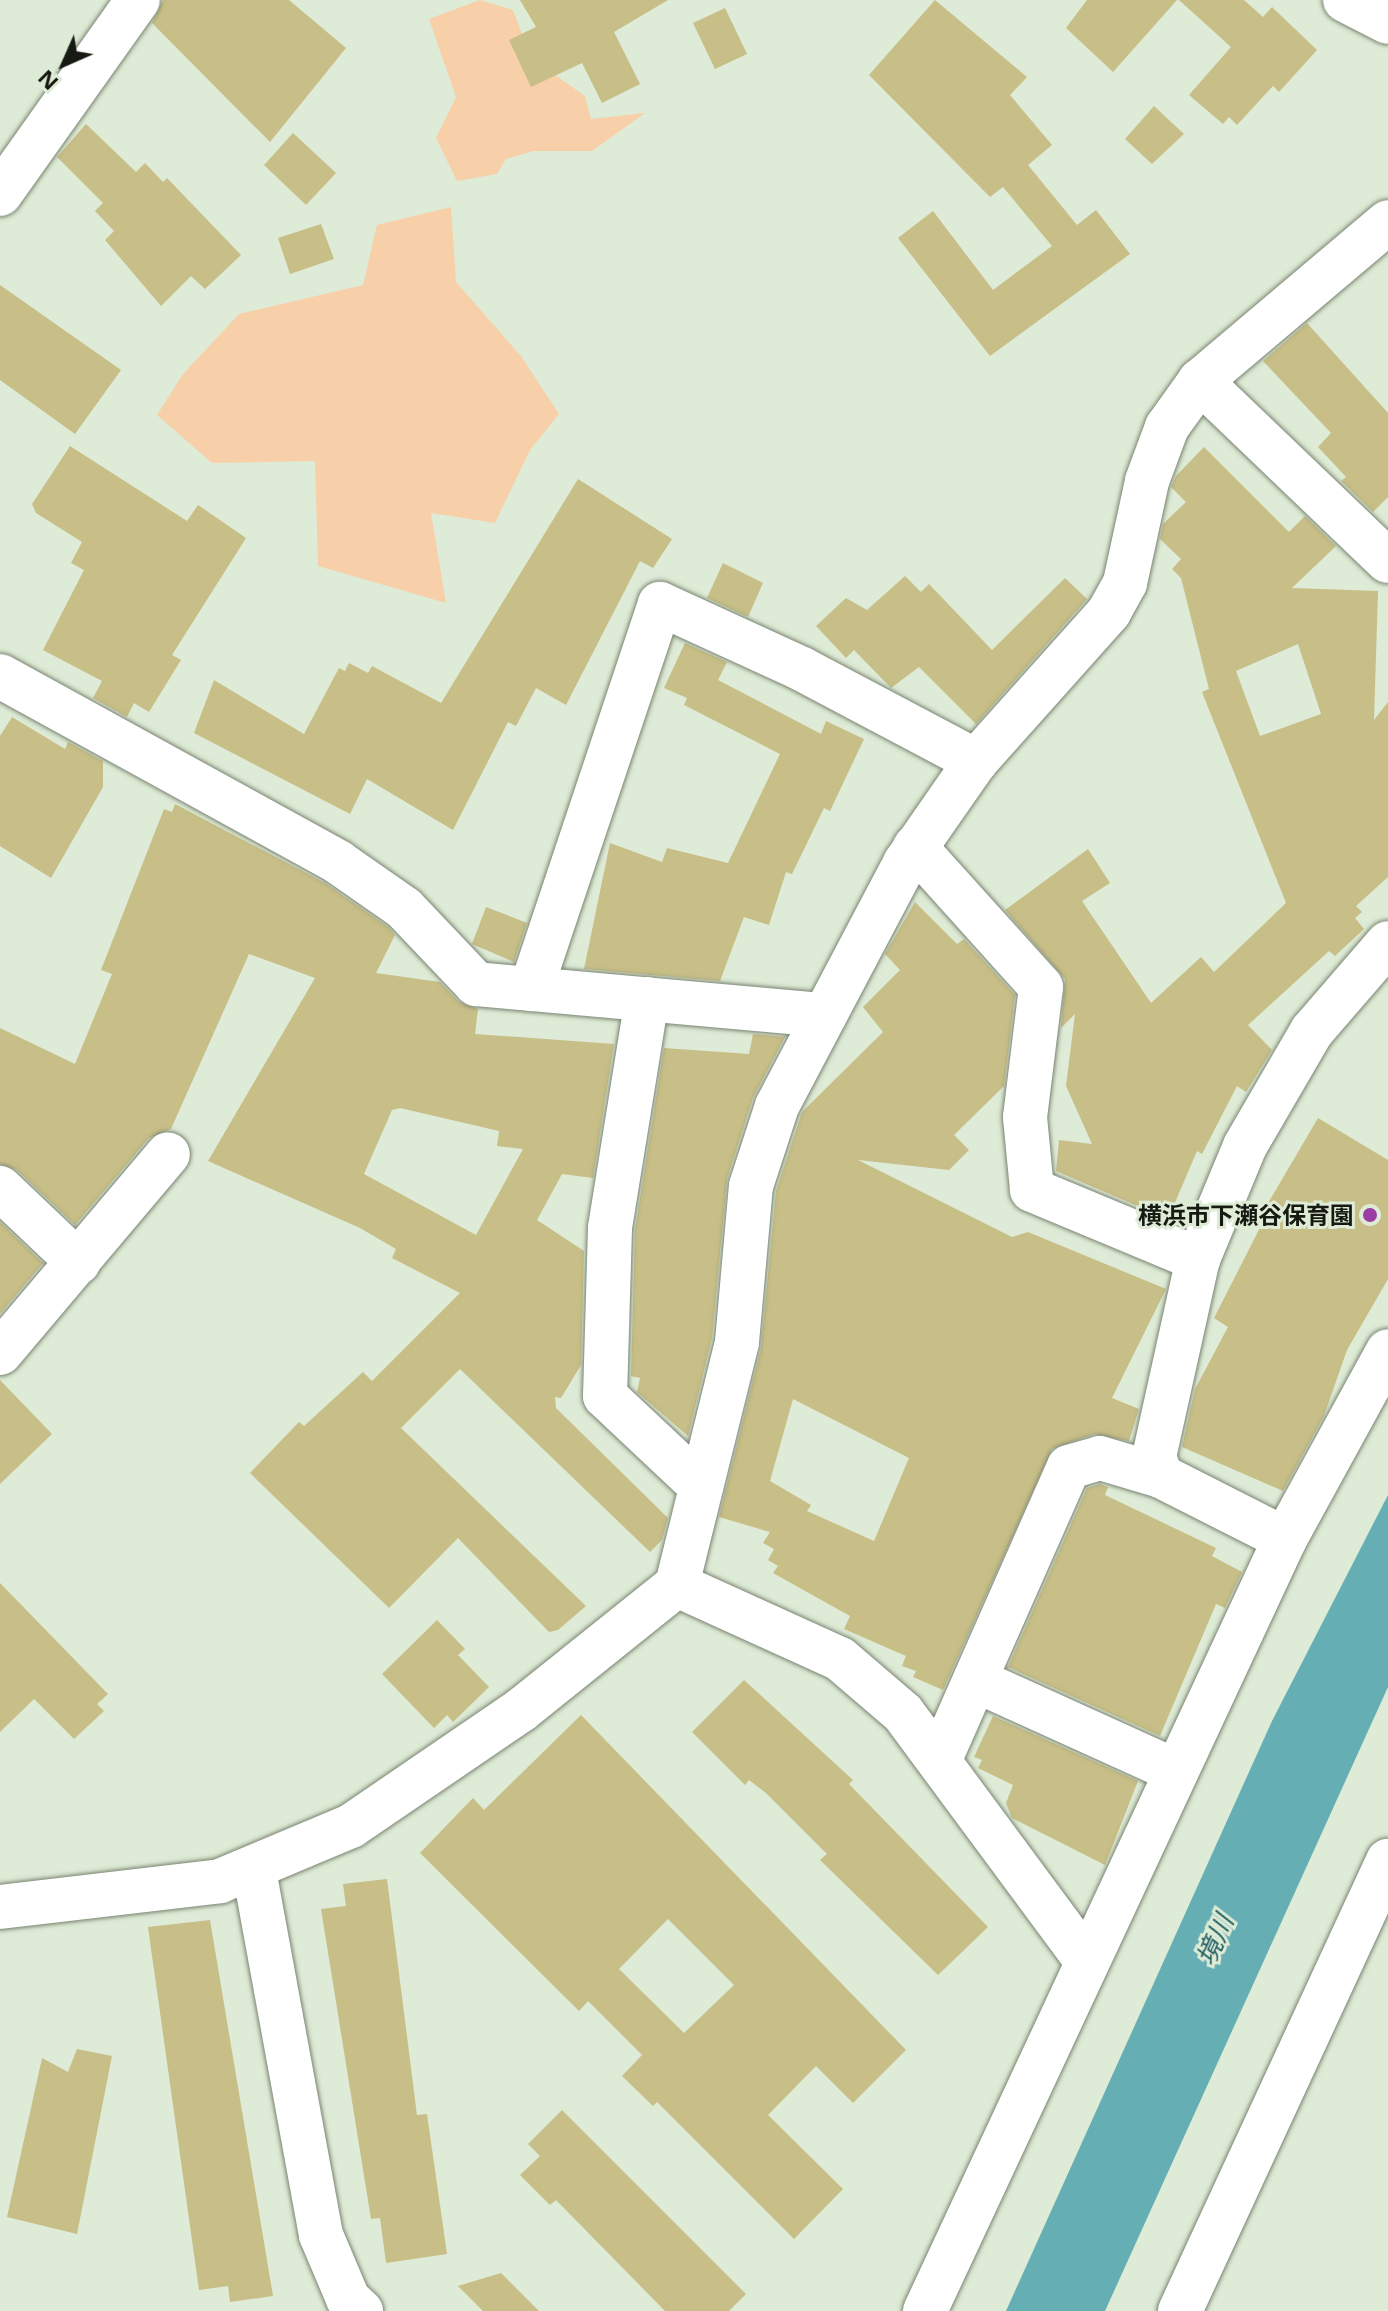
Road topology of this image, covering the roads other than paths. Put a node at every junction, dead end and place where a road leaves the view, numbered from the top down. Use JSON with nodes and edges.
{"nodes":[{"id":1,"x":138,"y":0,"type":"edge"},
{"id":2,"x":1345,"y":0,"type":"edge"},
{"id":3,"x":1388,"y":22,"type":"edge"},
{"id":4,"x":0,"y":194,"type":"edge"},
{"id":5,"x":1388,"y":222,"type":"edge"},
{"id":6,"x":1200,"y":381,"type":"junction"},
{"id":7,"x":1388,"y":561,"type":"edge"},
{"id":8,"x":0,"y":676,"type":"edge"},
{"id":9,"x":976,"y":761,"type":"junction"},
{"id":10,"x":915,"y":847,"type":"junction"},
{"id":11,"x":1388,"y":943,"type":"edge"},
{"id":12,"x":531,"y":989,"type":"junction"},
{"id":13,"x":647,"y":999,"type":"junction"},
{"id":14,"x":825,"y":1015,"type":"junction"},
{"id":15,"x":168,"y":1154,"type":"dead end"},
{"id":16,"x":0,"y":1188,"type":"edge"},
{"id":17,"x":1198,"y":1259,"type":"junction"},
{"id":18,"x":78,"y":1262,"type":"junction"},
{"id":19,"x":1388,"y":1351,"type":"edge"},
{"id":20,"x":0,"y":1353,"type":"edge"},
{"id":21,"x":1161,"y":1476,"type":"junction"},
{"id":22,"x":701,"y":1486,"type":"junction"},
{"id":23,"x":1285,"y":1539,"type":"junction"},
{"id":24,"x":677,"y":1585,"type":"junction"},
{"id":25,"x":975,"y":1680,"type":"junction"},
{"id":26,"x":940,"y":1759,"type":"junction"},
{"id":27,"x":1176,"y":1771,"type":"junction"},
{"id":28,"x":1388,"y":1861,"type":"edge"},
{"id":29,"x":254,"y":1870,"type":"junction"},
{"id":30,"x":0,"y":1907,"type":"edge"},
{"id":31,"x":1085,"y":1959,"type":"junction"},
{"id":32,"x":361,"y":2311,"type":"edge"},
{"id":33,"x":925,"y":2311,"type":"edge"},
{"id":34,"x":1180,"y":2311,"type":"edge"}],
"edges":[{"from":1,"to":4,"type":"street"},
{"from":2,"to":3,"type":"street"},
{"from":5,"to":6,"type":"street"},
{"from":6,"to":7,"type":"street"},
{"from":6,"to":9,"type":"street"},
{"from":8,"to":12,"type":"street"},
{"from":9,"to":10,"type":"street"},
{"from":9,"to":12,"type":"street"},
{"from":10,"to":14,"type":"street"},
{"from":10,"to":17,"type":"street"},
{"from":11,"to":17,"type":"street"},
{"from":12,"to":13,"type":"street"},
{"from":13,"to":14,"type":"street"},
{"from":13,"to":22,"type":"street"},
{"from":14,"to":22,"type":"street"},
{"from":15,"to":18,"type":"street"},
{"from":16,"to":18,"type":"street"},
{"from":17,"to":21,"type":"street"},
{"from":18,"to":20,"type":"street"},
{"from":19,"to":23,"type":"street"},
{"from":21,"to":23,"type":"street"},
{"from":21,"to":25,"type":"street"},
{"from":22,"to":24,"type":"street"},
{"from":23,"to":27,"type":"street"},
{"from":24,"to":26,"type":"street"},
{"from":24,"to":29,"type":"street"},
{"from":25,"to":26,"type":"street"},
{"from":25,"to":27,"type":"street"},
{"from":26,"to":31,"type":"street"},
{"from":27,"to":31,"type":"street"},
{"from":28,"to":34,"type":"street"},
{"from":29,"to":30,"type":"street"},
{"from":29,"to":32,"type":"street"},
{"from":31,"to":33,"type":"street"}]}
